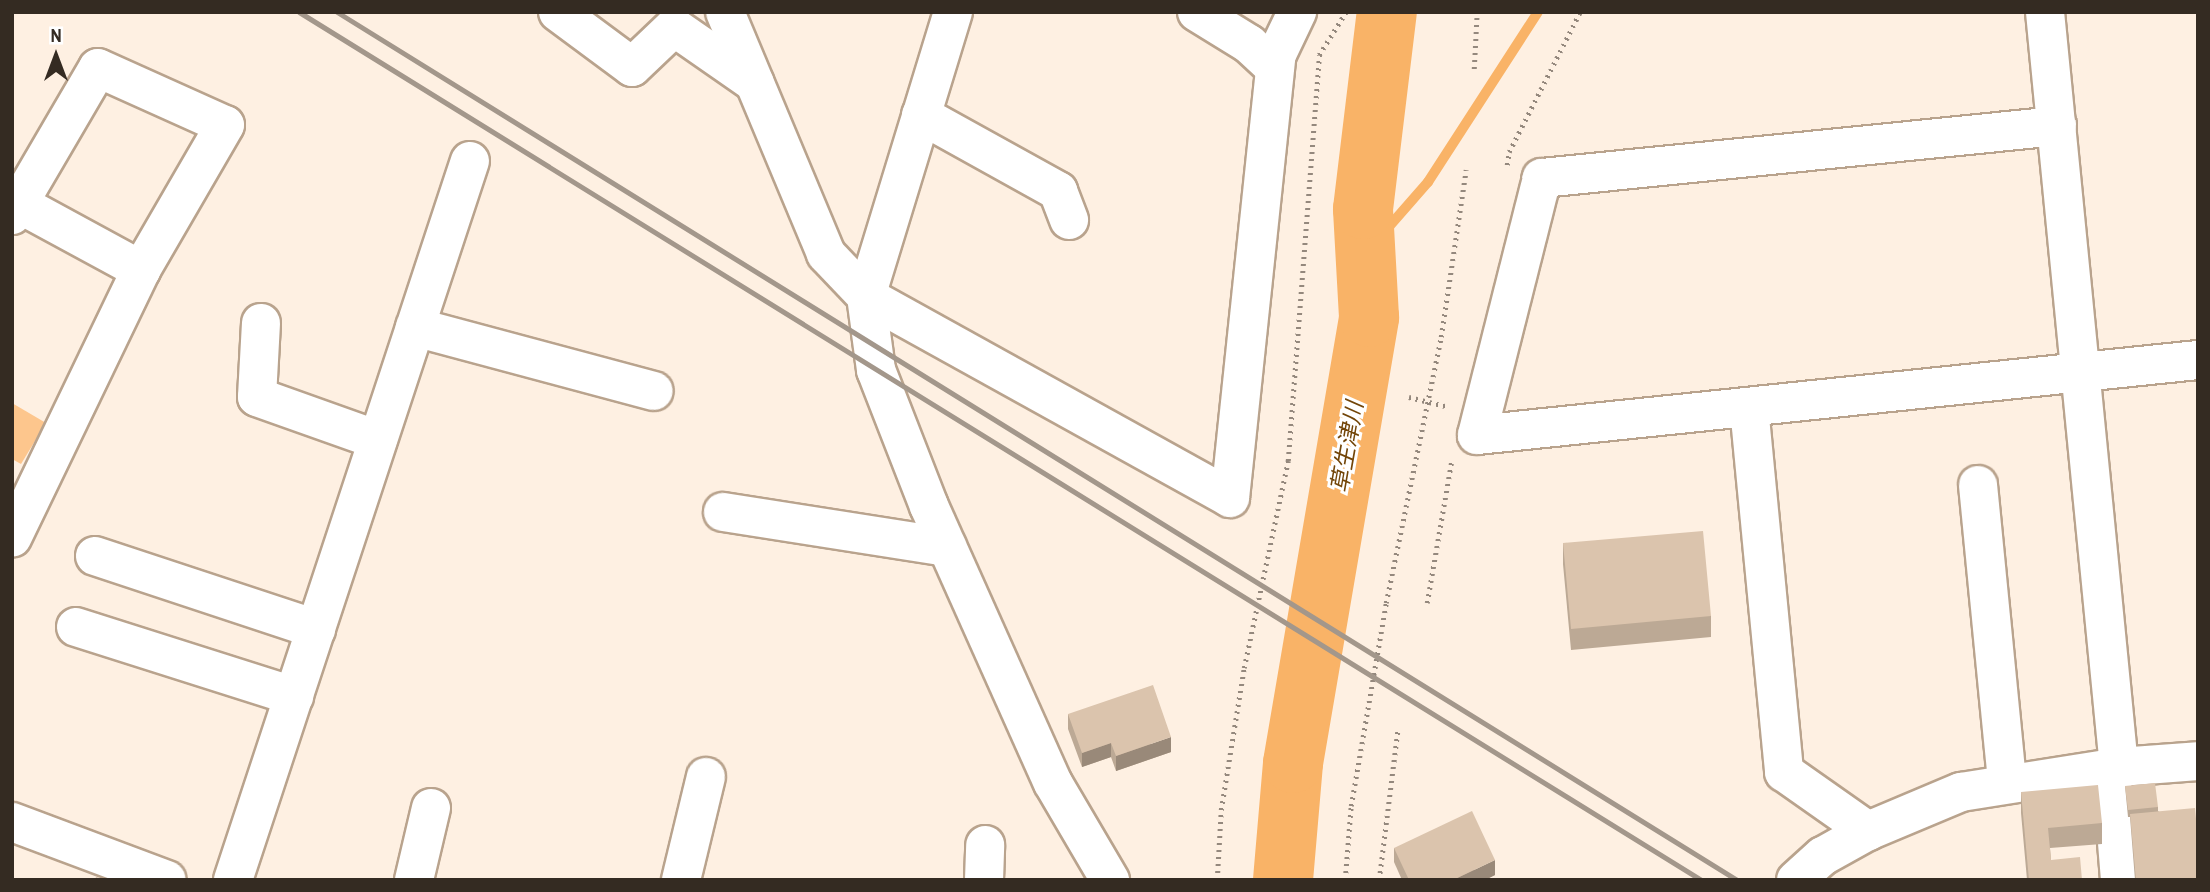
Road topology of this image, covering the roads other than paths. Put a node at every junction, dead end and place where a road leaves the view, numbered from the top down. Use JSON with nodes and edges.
{"nodes":[{"id":1,"x":558,"y":12,"type":"edge"},
{"id":2,"x":725,"y":12,"type":"edge"},
{"id":3,"x":953,"y":12,"type":"edge"},
{"id":4,"x":1197,"y":12,"type":"edge"},
{"id":5,"x":1297,"y":12,"type":"edge"},
{"id":6,"x":2045,"y":12,"type":"edge"},
{"id":7,"x":1275,"y":68,"type":"junction"},
{"id":8,"x":755,"y":83,"type":"junction"},
{"id":9,"x":921,"y":115,"type":"junction"},
{"id":10,"x":2057,"y":126,"type":"junction"},
{"id":11,"x":470,"y":161,"type":"dead end"},
{"id":12,"x":14,"y":206,"type":"edge"},
{"id":13,"x":1069,"y":220,"type":"dead end"},
{"id":14,"x":141,"y":270,"type":"junction"},
{"id":15,"x":866,"y":296,"type":"junction"},
{"id":16,"x":261,"y":323,"type":"dead end"},
{"id":17,"x":415,"y":327,"type":"junction"},
{"id":18,"x":2198,"y":360,"type":"edge"},
{"id":19,"x":2079,"y":372,"type":"junction"},
{"id":20,"x":654,"y":391,"type":"dead end"},
{"id":21,"x":1749,"y":407,"type":"junction"},
{"id":22,"x":378,"y":440,"type":"junction"},
{"id":23,"x":1978,"y":485,"type":"dead end"},
{"id":24,"x":723,"y":512,"type":"dead end"},
{"id":25,"x":12,"y":538,"type":"edge"},
{"id":26,"x":947,"y":547,"type":"junction"},
{"id":27,"x":95,"y":556,"type":"dead end"},
{"id":28,"x":76,"y":627,"type":"dead end"},
{"id":29,"x":316,"y":629,"type":"junction"},
{"id":30,"x":294,"y":696,"type":"junction"},
{"id":31,"x":2198,"y":761,"type":"edge"},
{"id":32,"x":2115,"y":767,"type":"junction"},
{"id":33,"x":706,"y":777,"type":"dead end"},
{"id":34,"x":2007,"y":783,"type":"junction"},
{"id":35,"x":431,"y":808,"type":"dead end"},
{"id":36,"x":12,"y":822,"type":"edge"},
{"id":37,"x":1868,"y":831,"type":"junction"},
{"id":38,"x":167,"y":880,"type":"edge"},
{"id":39,"x":233,"y":880,"type":"edge"},
{"id":40,"x":414,"y":880,"type":"edge"},
{"id":41,"x":681,"y":880,"type":"edge"},
{"id":42,"x":1110,"y":880,"type":"edge"},
{"id":43,"x":1796,"y":880,"type":"edge"},
{"id":44,"x":2120,"y":880,"type":"edge"}],
"edges":[{"from":1,"to":8,"type":"street"},
{"from":2,"to":8,"type":"street"},
{"from":3,"to":9,"type":"street"},
{"from":4,"to":7,"type":"street"},
{"from":5,"to":7,"type":"street"},
{"from":6,"to":10,"type":"street"},
{"from":7,"to":15,"type":"street"},
{"from":8,"to":15,"type":"street"},
{"from":9,"to":13,"type":"street"},
{"from":9,"to":15,"type":"street"},
{"from":10,"to":19,"type":"street"},
{"from":10,"to":21,"type":"street"},
{"from":11,"to":17,"type":"street"},
{"from":12,"to":14,"type":"street"},
{"from":12,"to":14,"type":"street"},
{"from":14,"to":25,"type":"street"},
{"from":15,"to":26,"type":"street"},
{"from":16,"to":22,"type":"street"},
{"from":17,"to":20,"type":"street"},
{"from":17,"to":22,"type":"street"},
{"from":18,"to":19,"type":"street"},
{"from":19,"to":21,"type":"street"},
{"from":19,"to":32,"type":"street"},
{"from":21,"to":37,"type":"street"},
{"from":22,"to":29,"type":"street"},
{"from":23,"to":34,"type":"street"},
{"from":24,"to":26,"type":"street"},
{"from":26,"to":42,"type":"street"},
{"from":27,"to":29,"type":"street"},
{"from":28,"to":30,"type":"street"},
{"from":29,"to":30,"type":"street"},
{"from":30,"to":39,"type":"street"},
{"from":31,"to":32,"type":"street"},
{"from":32,"to":34,"type":"street"},
{"from":32,"to":44,"type":"street"},
{"from":33,"to":41,"type":"street"},
{"from":34,"to":37,"type":"street"},
{"from":35,"to":40,"type":"street"},
{"from":36,"to":38,"type":"street"},
{"from":37,"to":43,"type":"street"}]}
